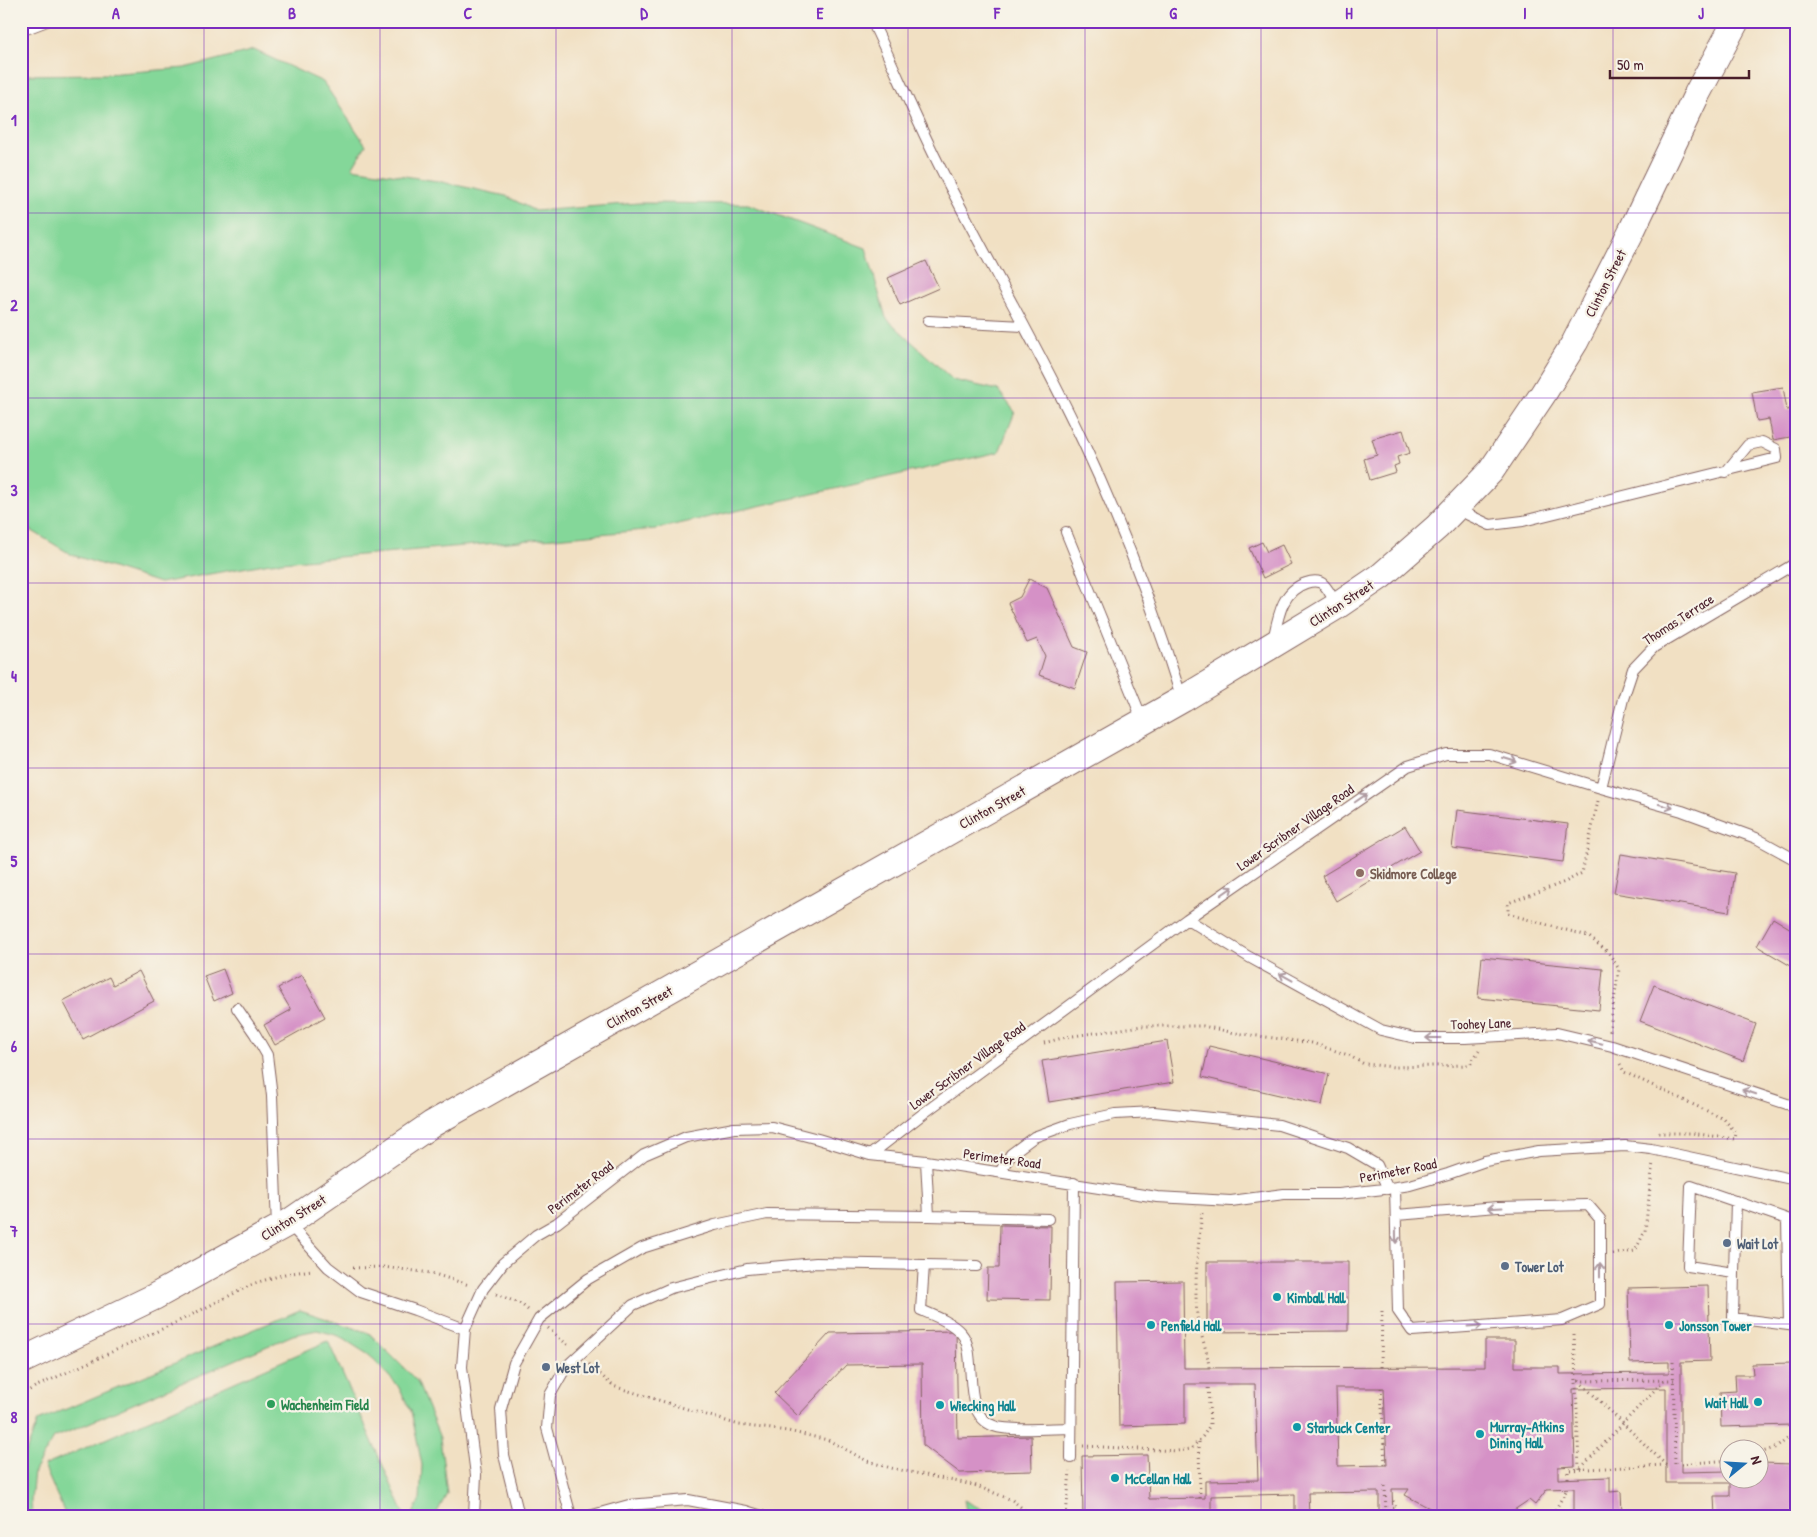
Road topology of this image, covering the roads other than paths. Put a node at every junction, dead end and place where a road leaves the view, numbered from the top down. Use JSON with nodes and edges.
{"nodes":[{"id":1,"x":47,"y":21,"type":"edge"},
{"id":2,"x":872,"y":21,"type":"edge"},
{"id":3,"x":1736,"y":21,"type":"edge"},
{"id":4,"x":21,"y":31,"type":"edge"},
{"id":5,"x":928,"y":321,"type":"dead end"},
{"id":6,"x":1023,"y":326,"type":"junction"},
{"id":7,"x":1726,"y":472,"type":"junction"},
{"id":8,"x":1456,"y":509,"type":"junction"},
{"id":9,"x":1066,"y":532,"type":"dead end"},
{"id":10,"x":1796,"y":563,"type":"edge"},
{"id":11,"x":1337,"y":606,"type":"junction"},
{"id":12,"x":1272,"y":647,"type":"junction"},
{"id":13,"x":1183,"y":699,"type":"junction"},
{"id":14,"x":1143,"y":722,"type":"junction"},
{"id":15,"x":1601,"y":788,"type":"junction"},
{"id":16,"x":1796,"y":860,"type":"edge"},
{"id":17,"x":1187,"y":919,"type":"junction"},
{"id":18,"x":236,"y":1008,"type":"dead end"},
{"id":19,"x":1796,"y":1107,"type":"edge"},
{"id":20,"x":870,"y":1155,"type":"junction"},
{"id":21,"x":926,"y":1161,"type":"junction"},
{"id":22,"x":1000,"y":1172,"type":"junction"},
{"id":23,"x":1796,"y":1180,"type":"edge"},
{"id":24,"x":1074,"y":1183,"type":"junction"},
{"id":25,"x":1391,"y":1188,"type":"junction"},
{"id":26,"x":1736,"y":1201,"type":"junction"},
{"id":27,"x":1396,"y":1215,"type":"junction"},
{"id":28,"x":929,"y":1216,"type":"junction"},
{"id":29,"x":1048,"y":1218,"type":"dead end"},
{"id":30,"x":283,"y":1226,"type":"junction"},
{"id":31,"x":924,"y":1265,"type":"junction"},
{"id":32,"x":978,"y":1266,"type":"dead end"},
{"id":33,"x":1734,"y":1272,"type":"junction"},
{"id":34,"x":1792,"y":1325,"type":"edge"},
{"id":35,"x":465,"y":1330,"type":"junction"},
{"id":36,"x":21,"y":1361,"type":"edge"},
{"id":37,"x":1071,"y":1428,"type":"junction"},
{"id":38,"x":1071,"y":1458,"type":"road end"},
{"id":39,"x":474,"y":1516,"type":"edge"},
{"id":40,"x":519,"y":1516,"type":"edge"},
{"id":41,"x":572,"y":1516,"type":"edge"},
{"id":42,"x":589,"y":1516,"type":"edge"},
{"id":43,"x":762,"y":1516,"type":"edge"}],
"edges":[{"from":1,"to":4,"type":"lane"},
{"from":2,"to":6,"type":"lane"},
{"from":3,"to":8,"type":"street","name":"Clinton Street"},
{"from":5,"to":6,"type":"lane"},
{"from":6,"to":13,"type":"lane"},
{"from":7,"to":7,"type":"lane"},
{"from":7,"to":8,"type":"lane"},
{"from":8,"to":11,"type":"street","name":"Clinton Street"},
{"from":9,"to":14,"type":"lane"},
{"from":10,"to":15,"type":"lane","name":"Thomas Terrace"},
{"from":11,"to":12,"type":"street","name":"Clinton Street"},
{"from":11,"to":12,"type":"lane"},
{"from":12,"to":13,"type":"street","name":"Clinton Street"},
{"from":13,"to":14,"type":"street","name":"Clinton Street"},
{"from":14,"to":30,"type":"street","name":"Clinton Street"},
{"from":15,"to":16,"type":"lane","name":"Lower Scribner Village Road","one_way":true},
{"from":17,"to":15,"type":"lane","name":"Lower Scribner Village Road","one_way":true},
{"from":19,"to":17,"type":"lane","name":"Toohey Lane","one_way":true},
{"from":17,"to":20,"type":"lane","name":"Lower Scribner Village Road"},
{"from":18,"to":30,"type":"lane"},
{"from":20,"to":21,"type":"lane","name":"Perimeter Road"},
{"from":20,"to":35,"type":"lane","name":"Perimeter Road"},
{"from":21,"to":22,"type":"lane","name":"Perimeter Road"},
{"from":21,"to":28,"type":"lane"},
{"from":22,"to":24,"type":"lane","name":"Perimeter Road"},
{"from":22,"to":25,"type":"lane"},
{"from":23,"to":25,"type":"lane","name":"Perimeter Road"},
{"from":24,"to":25,"type":"lane","name":"Perimeter Road"},
{"from":24,"to":37,"type":"lane"},
{"from":25,"to":27,"type":"lane"},
{"from":26,"to":33,"type":"lane"},
{"from":26,"to":33,"type":"lane"},
{"from":26,"to":34,"type":"lane"},
{"from":27,"to":27,"type":"lane","one_way":true},
{"from":28,"to":29,"type":"lane"},
{"from":28,"to":40,"type":"lane"},
{"from":30,"to":35,"type":"lane"},
{"from":30,"to":36,"type":"street","name":"Clinton Street"},
{"from":31,"to":32,"type":"lane"},
{"from":31,"to":37,"type":"lane"},
{"from":31,"to":41,"type":"lane"},
{"from":33,"to":34,"type":"lane"},
{"from":35,"to":39,"type":"lane","name":"Perimeter Road"},
{"from":37,"to":38,"type":"lane"},
{"from":42,"to":43,"type":"lane"}]}
